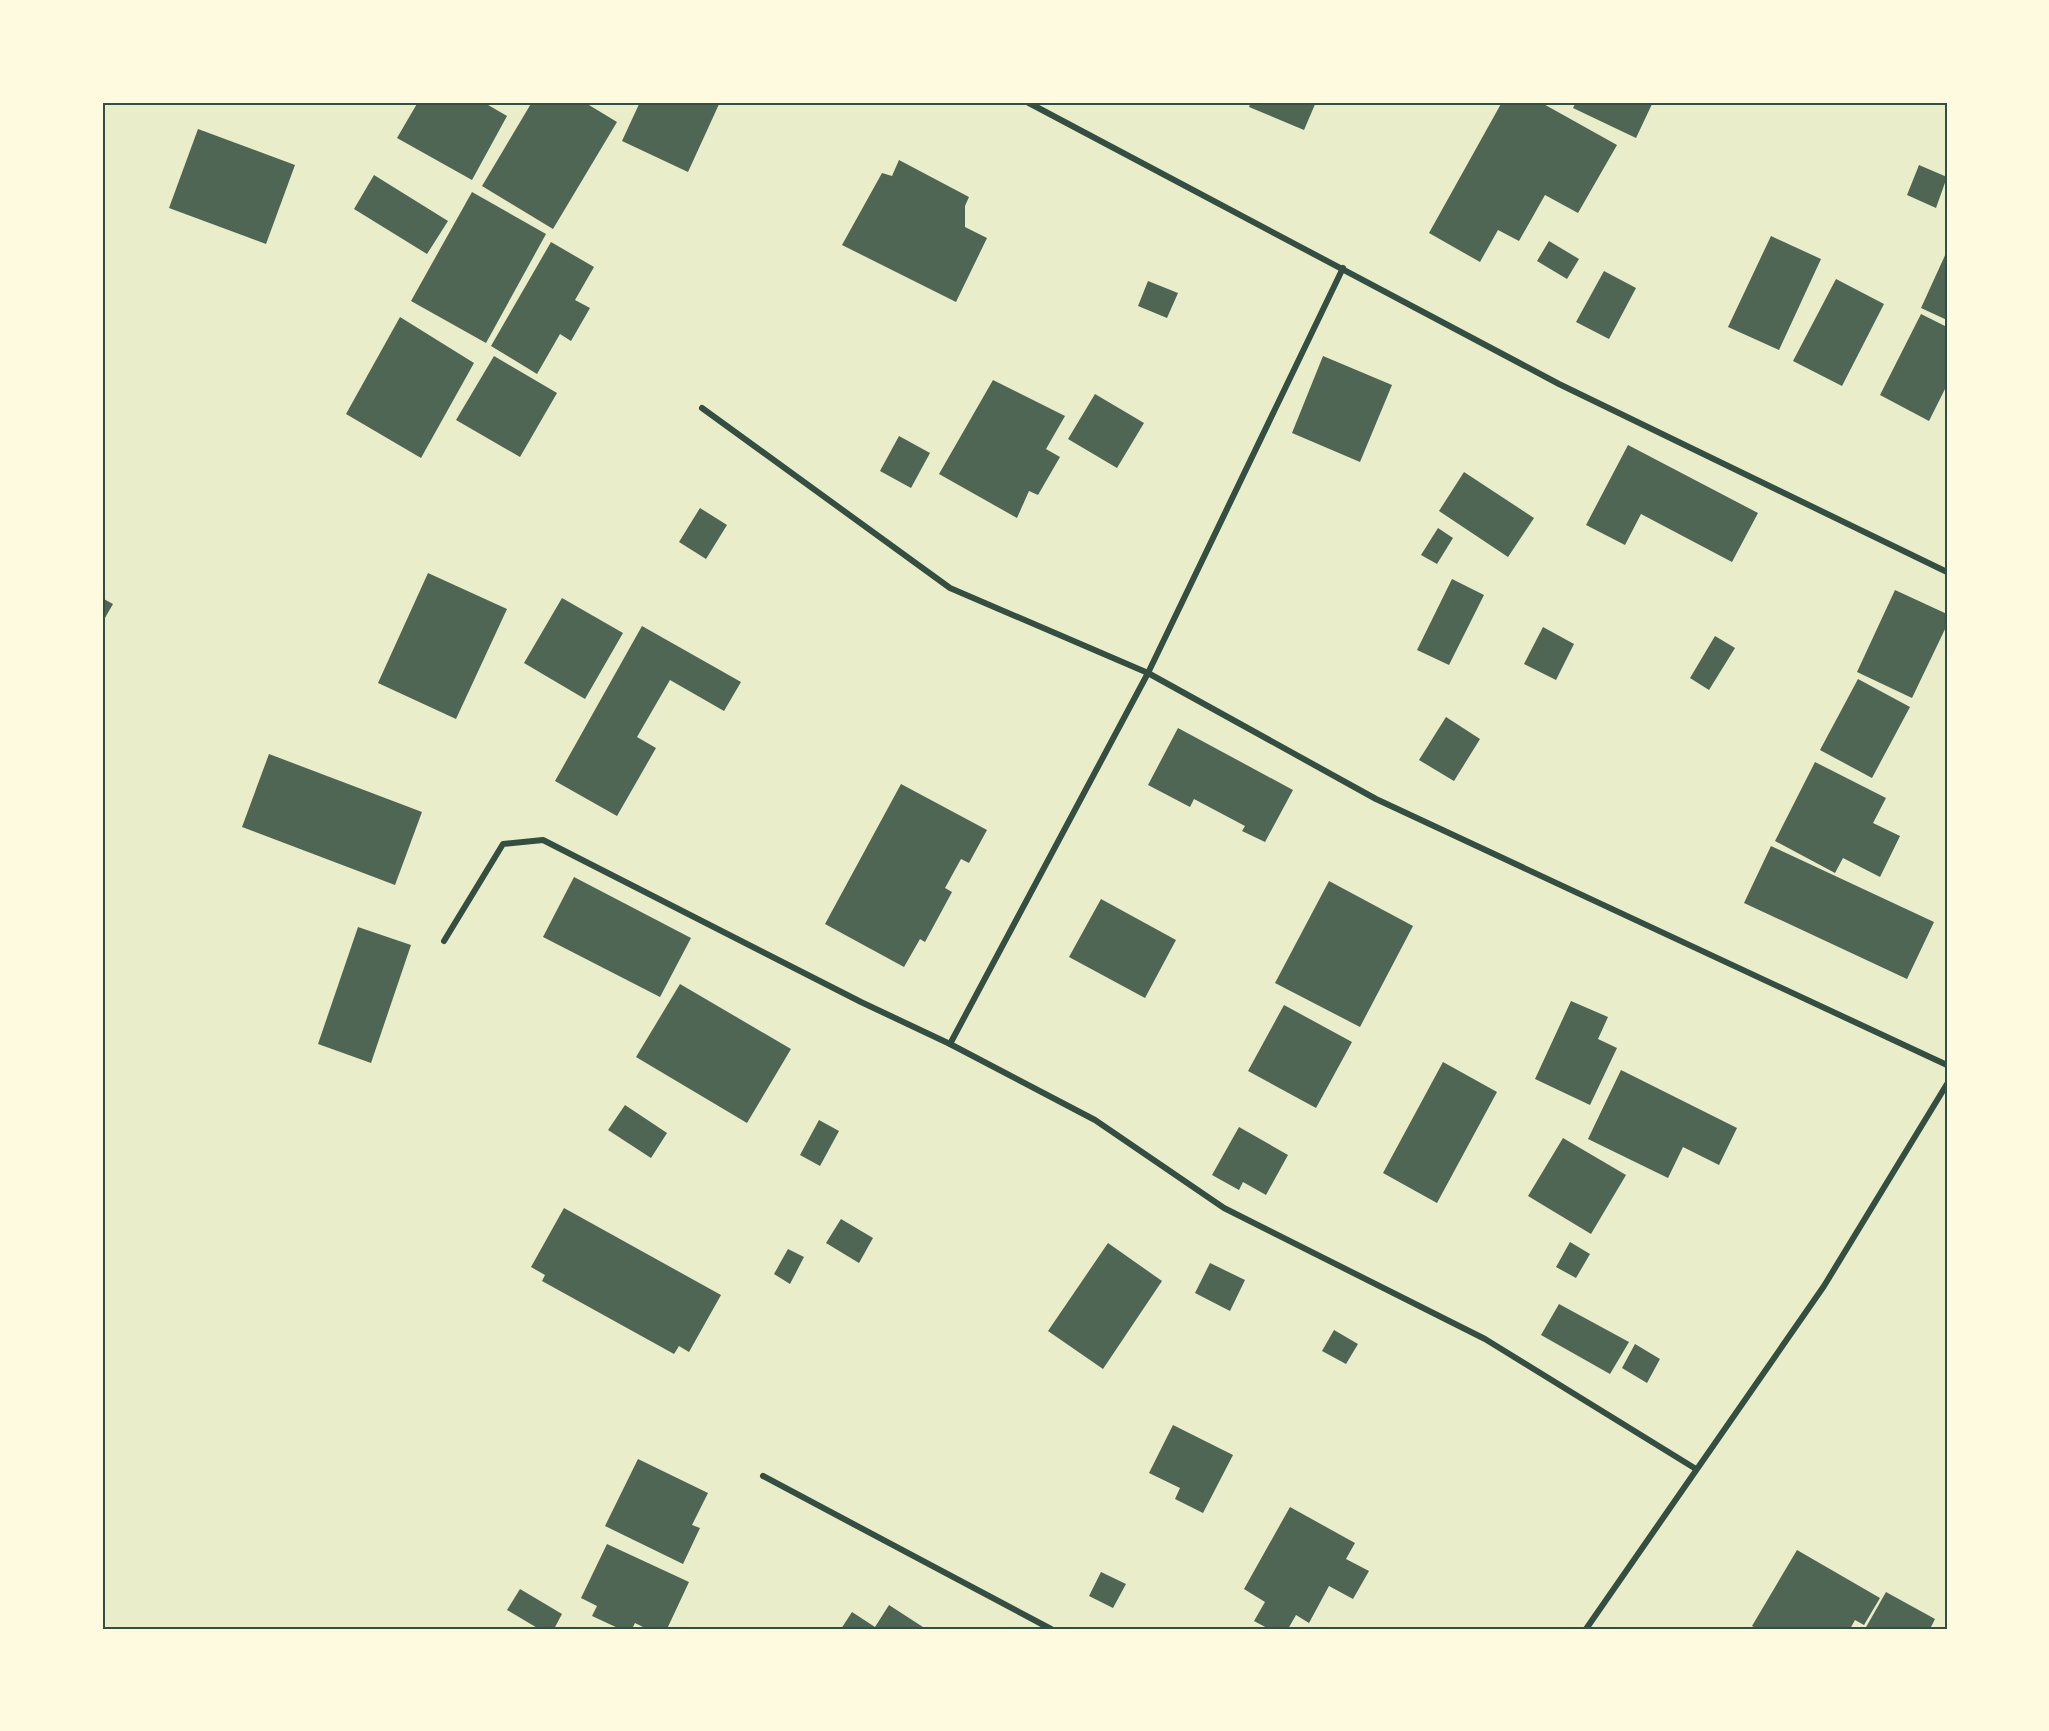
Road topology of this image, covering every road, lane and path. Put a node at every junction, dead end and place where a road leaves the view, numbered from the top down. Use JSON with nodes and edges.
{"nodes":[{"id":1,"x":1027,"y":102,"type":"edge"},
{"id":2,"x":1343,"y":268,"type":"junction"},
{"id":3,"x":702,"y":408,"type":"dead end"},
{"id":4,"x":1947,"y":572,"type":"edge"},
{"id":5,"x":1148,"y":673,"type":"junction"},
{"id":6,"x":444,"y":941,"type":"dead end"},
{"id":7,"x":950,"y":1044,"type":"junction"},
{"id":8,"x":1947,"y":1065,"type":"edge"},
{"id":9,"x":1947,"y":1084,"type":"edge"},
{"id":10,"x":1696,"y":1469,"type":"junction"},
{"id":11,"x":763,"y":1476,"type":"dead end"},
{"id":12,"x":1051,"y":1629,"type":"edge"},
{"id":13,"x":1586,"y":1629,"type":"edge"}],
"edges":[{"from":1,"to":2,"type":"street"},
{"from":2,"to":4,"type":"street"},
{"from":2,"to":5,"type":"street"},
{"from":3,"to":5,"type":"street"},
{"from":5,"to":7,"type":"street"},
{"from":5,"to":8,"type":"street"},
{"from":6,"to":7,"type":"street"},
{"from":7,"to":10,"type":"street"},
{"from":9,"to":10,"type":"street"},
{"from":10,"to":13,"type":"street"},
{"from":11,"to":12,"type":"street"}]}
